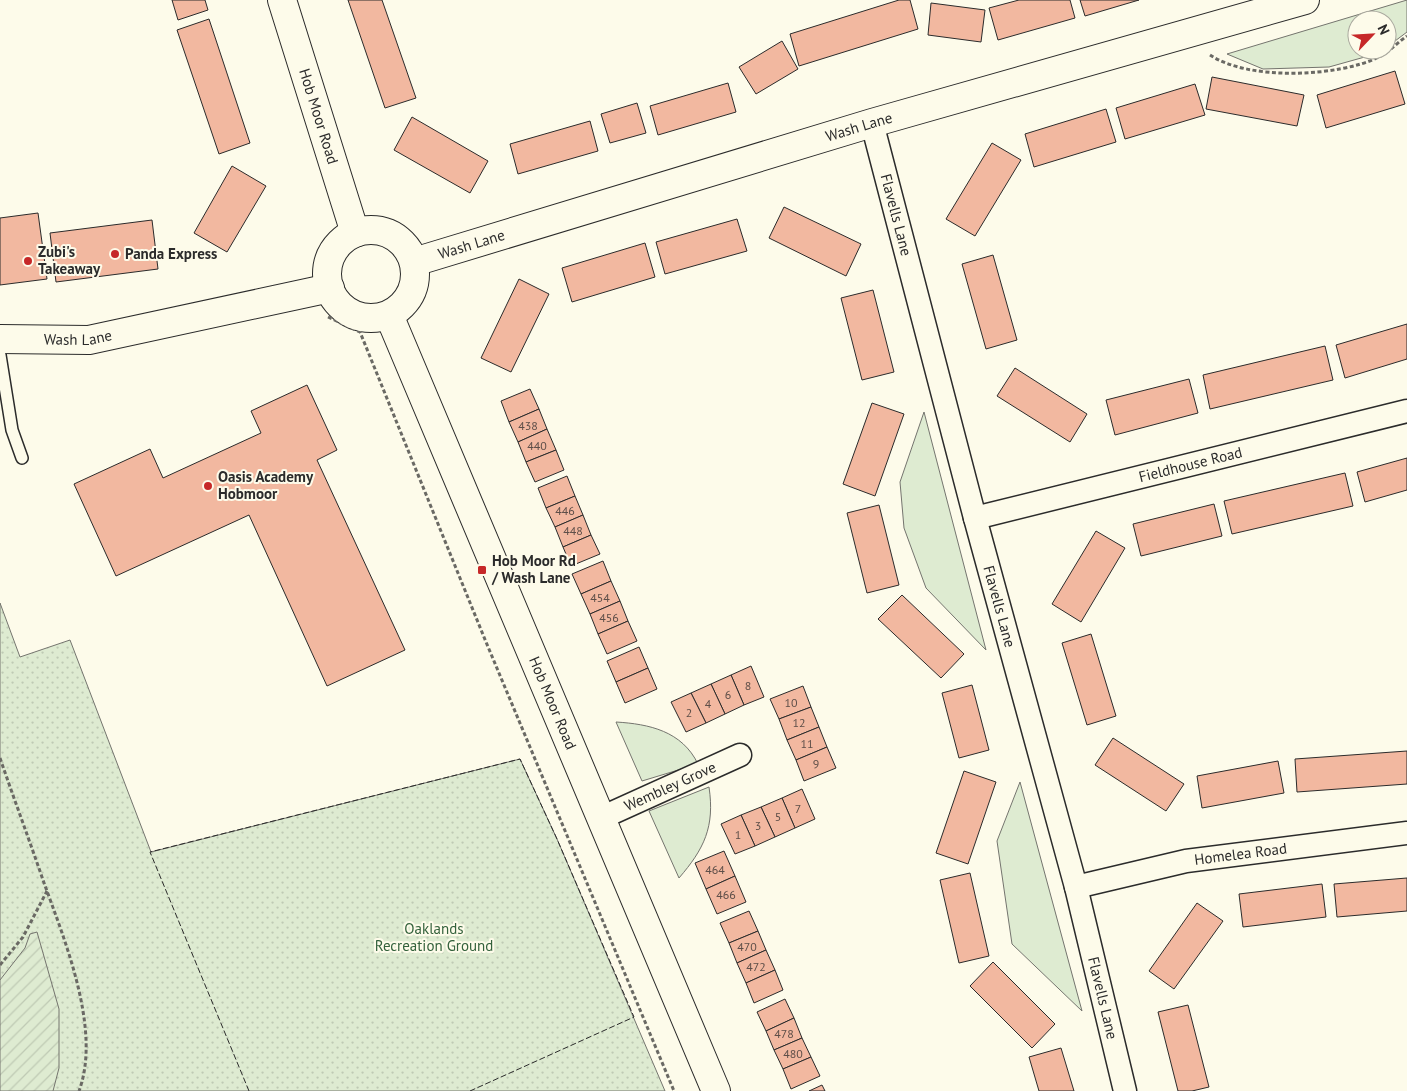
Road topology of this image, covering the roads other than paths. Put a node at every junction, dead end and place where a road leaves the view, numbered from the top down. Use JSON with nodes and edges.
{"nodes":[{"id":1,"x":282,"y":0,"type":"edge"},
{"id":2,"x":1305,"y":0,"type":"edge"},
{"id":3,"x":872,"y":122,"type":"junction"},
{"id":4,"x":355,"y":233,"type":"junction"},
{"id":5,"x":414,"y":262,"type":"junction"},
{"id":6,"x":320,"y":290,"type":"junction"},
{"id":7,"x":389,"y":315,"type":"junction"},
{"id":8,"x":0,"y":339,"type":"edge"},
{"id":9,"x":0,"y":355,"type":"edge"},
{"id":10,"x":1407,"y":411,"type":"edge"},
{"id":11,"x":22,"y":458,"type":"dead end"},
{"id":12,"x":975,"y":518,"type":"junction"},
{"id":13,"x":740,"y":755,"type":"dead end"},
{"id":14,"x":602,"y":818,"type":"junction"},
{"id":15,"x":1407,"y":833,"type":"edge"},
{"id":16,"x":1076,"y":887,"type":"junction"},
{"id":17,"x":716,"y":1091,"type":"edge"},
{"id":18,"x":1125,"y":1091,"type":"edge"}],
"edges":[{"from":1,"to":4,"type":"street","name":"Hob Moor Road"},
{"from":2,"to":3,"type":"street","name":"Wash Lane"},
{"from":3,"to":5,"type":"street","name":"Wash Lane"},
{"from":3,"to":12,"type":"street","name":"Flavells Lane"},
{"from":4,"to":5,"type":"street"},
{"from":4,"to":6,"type":"street"},
{"from":5,"to":7,"type":"street"},
{"from":6,"to":7,"type":"street"},
{"from":6,"to":8,"type":"street","name":"Wash Lane"},
{"from":7,"to":14,"type":"street","name":"Hob Moor Road"},
{"from":9,"to":11,"type":"lane"},
{"from":10,"to":12,"type":"street","name":"Fieldhouse Road"},
{"from":12,"to":16,"type":"street","name":"Flavells Lane"},
{"from":13,"to":14,"type":"street","name":"Wembley Grove"},
{"from":14,"to":17,"type":"street","name":"Hob Moor Road"},
{"from":15,"to":16,"type":"street","name":"Homelea Road"},
{"from":16,"to":18,"type":"street","name":"Flavells Lane"}]}
